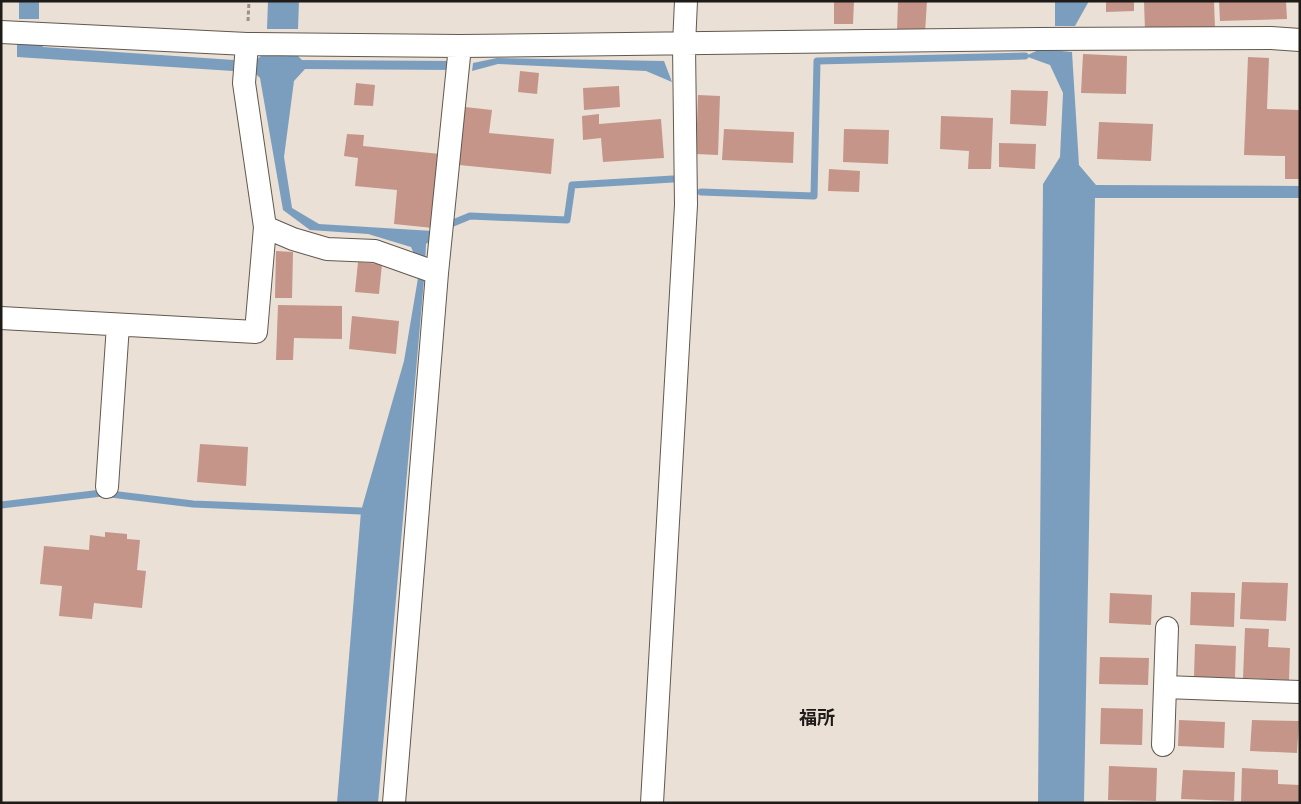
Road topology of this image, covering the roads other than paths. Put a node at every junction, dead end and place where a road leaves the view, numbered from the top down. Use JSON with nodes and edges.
{"nodes":[{"id":1,"x":686,"y":1,"type":"edge"},
{"id":2,"x":1,"y":32,"type":"edge"},
{"id":3,"x":1300,"y":40,"type":"edge"},
{"id":4,"x":247,"y":44,"type":"junction"},
{"id":5,"x":684,"y":44,"type":"junction"},
{"id":6,"x":460,"y":46,"type":"junction"},
{"id":7,"x":265,"y":227,"type":"junction"},
{"id":8,"x":437,"y":273,"type":"junction"},
{"id":9,"x":1,"y":318,"type":"edge"},
{"id":10,"x":118,"y":325,"type":"junction"},
{"id":11,"x":107,"y":487,"type":"dead end"},
{"id":12,"x":1167,"y":628,"type":"dead end"},
{"id":13,"x":1165,"y":687,"type":"junction"},
{"id":14,"x":1300,"y":692,"type":"edge"},
{"id":15,"x":1163,"y":745,"type":"dead end"},
{"id":16,"x":394,"y":803,"type":"edge"},
{"id":17,"x":652,"y":803,"type":"edge"}],
"edges":[{"from":1,"to":5,"type":"street"},
{"from":2,"to":4,"type":"street"},
{"from":3,"to":5,"type":"street"},
{"from":4,"to":6,"type":"street"},
{"from":4,"to":7,"type":"street"},
{"from":5,"to":6,"type":"street"},
{"from":5,"to":17,"type":"street"},
{"from":6,"to":8,"type":"street"},
{"from":7,"to":8,"type":"street"},
{"from":7,"to":10,"type":"street"},
{"from":8,"to":16,"type":"street"},
{"from":9,"to":10,"type":"street"},
{"from":10,"to":11,"type":"street"},
{"from":12,"to":13,"type":"street"},
{"from":13,"to":14,"type":"street"},
{"from":13,"to":15,"type":"street"}]}
